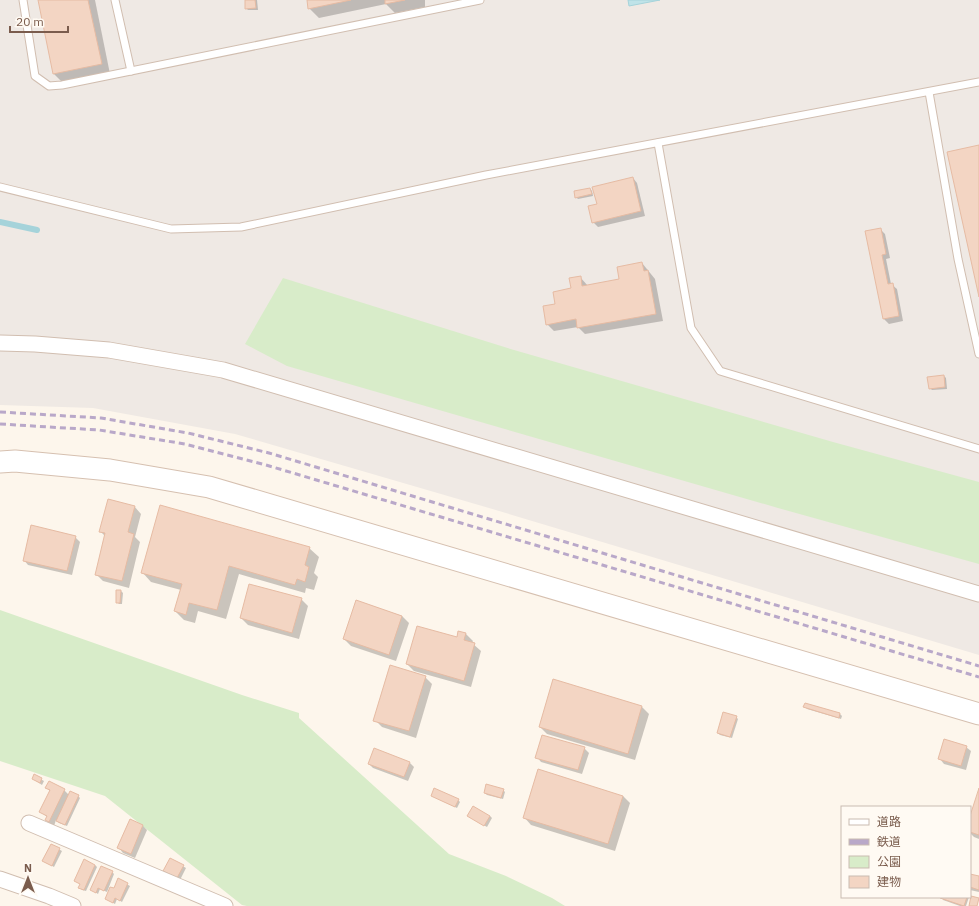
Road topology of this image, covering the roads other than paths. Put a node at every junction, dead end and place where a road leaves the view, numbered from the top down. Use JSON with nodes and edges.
{"nodes":[{"id":1,"x":23,"y":0,"type":"edge"},
{"id":2,"x":115,"y":0,"type":"edge"},
{"id":3,"x":480,"y":0,"type":"edge"},
{"id":4,"x":131,"y":71,"type":"junction"},
{"id":5,"x":979,"y":82,"type":"edge"},
{"id":6,"x":929,"y":92,"type":"junction"},
{"id":7,"x":658,"y":143,"type":"junction"},
{"id":8,"x":0,"y":187,"type":"edge"},
{"id":9,"x":0,"y":343,"type":"edge"},
{"id":10,"x":979,"y":354,"type":"edge"},
{"id":11,"x":979,"y":449,"type":"edge"},
{"id":12,"x":0,"y":462,"type":"edge"},
{"id":13,"x":979,"y":594,"type":"edge"},
{"id":14,"x":979,"y":714,"type":"edge"},
{"id":15,"x":29,"y":823,"type":"dead end"},
{"id":16,"x":0,"y":879,"type":"edge"},
{"id":17,"x":73,"y":906,"type":"edge"},
{"id":18,"x":225,"y":906,"type":"edge"}],
"edges":[{"from":1,"to":4,"type":"lane"},
{"from":2,"to":4,"type":"lane"},
{"from":3,"to":4,"type":"lane"},
{"from":5,"to":6,"type":"lane"},
{"from":6,"to":7,"type":"lane"},
{"from":6,"to":10,"type":"lane"},
{"from":7,"to":8,"type":"lane"},
{"from":7,"to":11,"type":"lane"},
{"from":9,"to":13,"type":"street"},
{"from":12,"to":14,"type":"street"},
{"from":15,"to":18,"type":"street"},
{"from":16,"to":17,"type":"street"}]}
